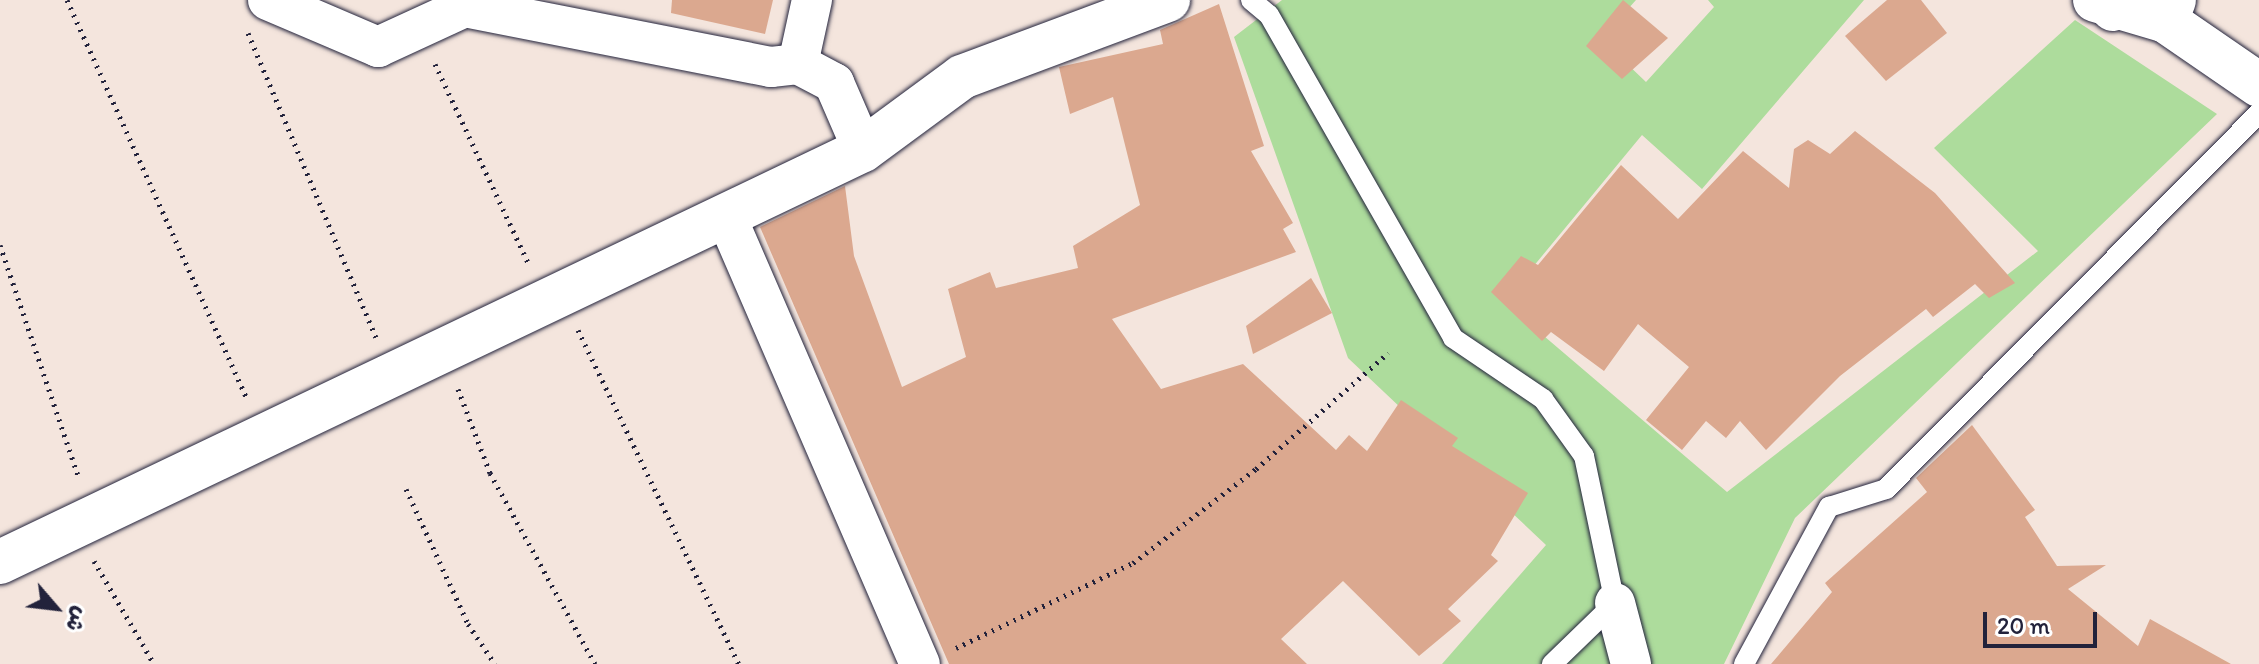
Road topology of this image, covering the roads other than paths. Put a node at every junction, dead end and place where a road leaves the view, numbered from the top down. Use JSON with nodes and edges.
{"nodes":[{"id":1,"x":812,"y":0,"type":"edge"},
{"id":2,"x":1168,"y":0,"type":"edge"},
{"id":3,"x":1251,"y":0,"type":"edge"},
{"id":4,"x":2108,"y":2,"type":"edge"},
{"id":5,"x":2170,"y":10,"type":"edge"},
{"id":6,"x":257,"y":14,"type":"edge"},
{"id":7,"x":798,"y":64,"type":"junction"},
{"id":8,"x":2259,"y":85,"type":"edge"},
{"id":9,"x":2259,"y":113,"type":"edge"},
{"id":10,"x":863,"y":150,"type":"junction"},
{"id":11,"x":726,"y":216,"type":"junction"},
{"id":12,"x":0,"y":562,"type":"edge"},
{"id":13,"x":1615,"y":603,"type":"junction"},
{"id":14,"x":920,"y":664,"type":"edge"},
{"id":15,"x":1552,"y":664,"type":"edge"},
{"id":16,"x":1631,"y":664,"type":"edge"},
{"id":17,"x":1744,"y":664,"type":"edge"}],
"edges":[{"from":1,"to":7,"type":"street"},
{"from":2,"to":10,"type":"street"},
{"from":3,"to":13,"type":"lane"},
{"from":4,"to":5,"type":"street"},
{"from":5,"to":8,"type":"street"},
{"from":6,"to":7,"type":"street"},
{"from":7,"to":10,"type":"street"},
{"from":9,"to":17,"type":"lane"},
{"from":10,"to":11,"type":"street"},
{"from":11,"to":12,"type":"street"},
{"from":11,"to":14,"type":"street"},
{"from":13,"to":15,"type":"lane"},
{"from":13,"to":16,"type":"street"}]}
